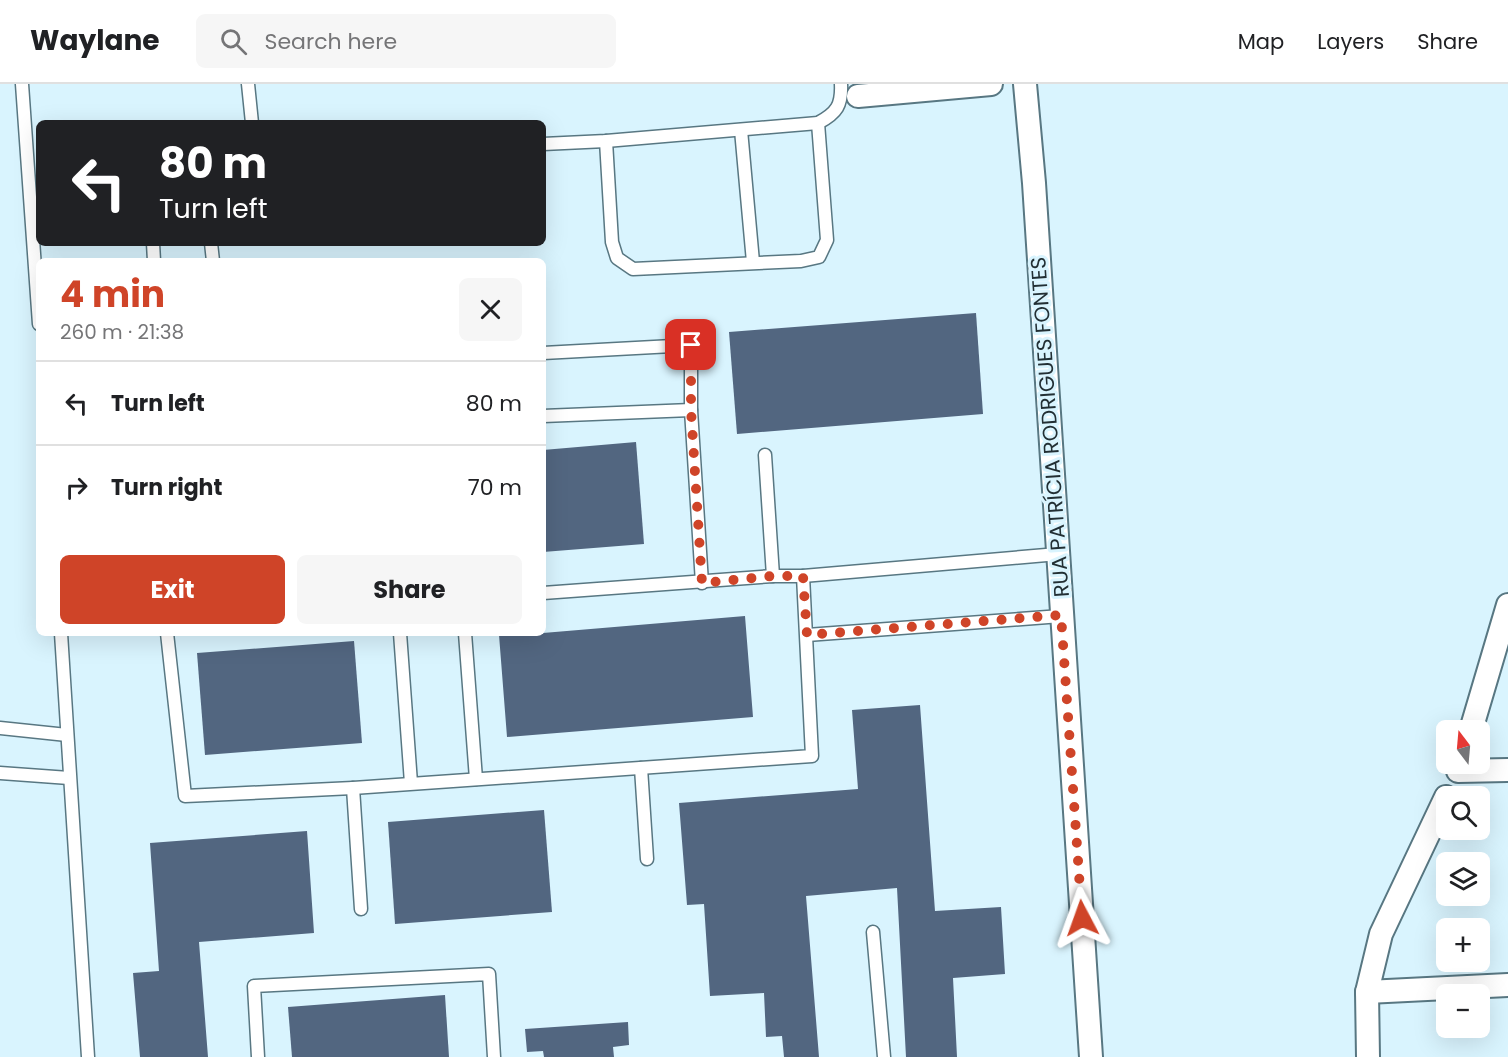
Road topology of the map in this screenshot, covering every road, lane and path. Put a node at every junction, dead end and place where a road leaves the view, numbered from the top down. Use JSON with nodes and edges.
{"nodes":[{"id":1,"x":22,"y":84,"type":"edge"},
{"id":2,"x":248,"y":84,"type":"edge"},
{"id":3,"x":991,"y":84,"type":"edge"},
{"id":4,"x":1025,"y":84,"type":"edge"},
{"id":5,"x":847,"y":92,"type":"edge"},
{"id":6,"x":252,"y":120,"type":"edge"},
{"id":7,"x":818,"y":123,"type":"junction"},
{"id":8,"x":741,"y":130,"type":"junction"},
{"id":9,"x":606,"y":141,"type":"junction"},
{"id":10,"x":546,"y":144,"type":"edge"},
{"id":11,"x":753,"y":262,"type":"junction"},
{"id":12,"x":36,"y":282,"type":"edge"},
{"id":13,"x":546,"y":353,"type":"edge"},
{"id":14,"x":691,"y":410,"type":"junction"},
{"id":15,"x":546,"y":416,"type":"edge"},
{"id":16,"x":765,"y":455,"type":"dead end"},
{"id":17,"x":1058,"y":554,"type":"junction"},
{"id":18,"x":773,"y":576,"type":"junction"},
{"id":19,"x":803,"y":576,"type":"junction"},
{"id":20,"x":702,"y":583,"type":"junction"},
{"id":21,"x":546,"y":593,"type":"edge"},
{"id":22,"x":1508,"y":605,"type":"edge"},
{"id":23,"x":1061,"y":615,"type":"junction"},
{"id":24,"x":807,"y":635,"type":"junction"},
{"id":25,"x":61,"y":636,"type":"edge"},
{"id":26,"x":167,"y":636,"type":"edge"},
{"id":27,"x":400,"y":636,"type":"edge"},
{"id":28,"x":465,"y":636,"type":"edge"},
{"id":29,"x":1474,"y":720,"type":"edge"},
{"id":30,"x":0,"y":728,"type":"edge"},
{"id":31,"x":67,"y":735,"type":"junction"},
{"id":32,"x":641,"y":768,"type":"junction"},
{"id":33,"x":1490,"y":769,"type":"edge"},
{"id":34,"x":1508,"y":770,"type":"edge"},
{"id":35,"x":0,"y":773,"type":"edge"},
{"id":36,"x":69,"y":778,"type":"junction"},
{"id":37,"x":476,"y":779,"type":"junction"},
{"id":38,"x":411,"y":783,"type":"junction"},
{"id":39,"x":353,"y":788,"type":"junction"},
{"id":40,"x":1436,"y":818,"type":"edge"},
{"id":41,"x":647,"y":859,"type":"dead end"},
{"id":42,"x":361,"y":909,"type":"dead end"},
{"id":43,"x":873,"y":933,"type":"dead end"},
{"id":44,"x":1508,"y":985,"type":"edge"},
{"id":45,"x":1367,"y":992,"type":"junction"},
{"id":46,"x":88,"y":1057,"type":"edge"},
{"id":47,"x":258,"y":1057,"type":"edge"},
{"id":48,"x":494,"y":1057,"type":"edge"},
{"id":49,"x":884,"y":1057,"type":"edge"},
{"id":50,"x":1091,"y":1057,"type":"edge"},
{"id":51,"x":1368,"y":1057,"type":"edge"}],
"edges":[{"from":1,"to":12,"type":"lane"},
{"from":2,"to":6,"type":"lane"},
{"from":3,"to":5,"type":"street"},
{"from":4,"to":17,"type":"street","name":"RUA PATRÍCIA RODRIGUES FONTES"},
{"from":5,"to":7,"type":"lane"},
{"from":7,"to":8,"type":"lane"},
{"from":7,"to":11,"type":"lane"},
{"from":8,"to":9,"type":"lane"},
{"from":8,"to":11,"type":"lane"},
{"from":9,"to":10,"type":"lane"},
{"from":9,"to":11,"type":"lane"},
{"from":13,"to":14,"type":"lane"},
{"from":14,"to":15,"type":"lane"},
{"from":14,"to":20,"type":"lane"},
{"from":16,"to":18,"type":"lane"},
{"from":17,"to":19,"type":"lane"},
{"from":17,"to":23,"type":"street","name":"RUA PATRÍCIA RODRIGUES FONTES"},
{"from":18,"to":19,"type":"lane"},
{"from":18,"to":20,"type":"lane"},
{"from":19,"to":24,"type":"lane"},
{"from":20,"to":21,"type":"lane"},
{"from":22,"to":29,"type":"street"},
{"from":23,"to":24,"type":"lane"},
{"from":23,"to":50,"type":"street","name":"RUA PATRÍCIA RODRIGUES FONTES"},
{"from":24,"to":32,"type":"lane"},
{"from":25,"to":31,"type":"lane"},
{"from":26,"to":39,"type":"lane"},
{"from":27,"to":38,"type":"lane"},
{"from":28,"to":37,"type":"lane"},
{"from":30,"to":31,"type":"lane"},
{"from":31,"to":36,"type":"lane"},
{"from":32,"to":37,"type":"lane"},
{"from":32,"to":41,"type":"lane"},
{"from":33,"to":34,"type":"street"},
{"from":35,"to":36,"type":"lane"},
{"from":36,"to":46,"type":"lane"},
{"from":37,"to":38,"type":"lane"},
{"from":38,"to":39,"type":"lane"},
{"from":39,"to":42,"type":"lane"},
{"from":40,"to":45,"type":"street"},
{"from":43,"to":49,"type":"lane"},
{"from":44,"to":45,"type":"street"},
{"from":45,"to":51,"type":"street"},
{"from":47,"to":48,"type":"lane"}]}
